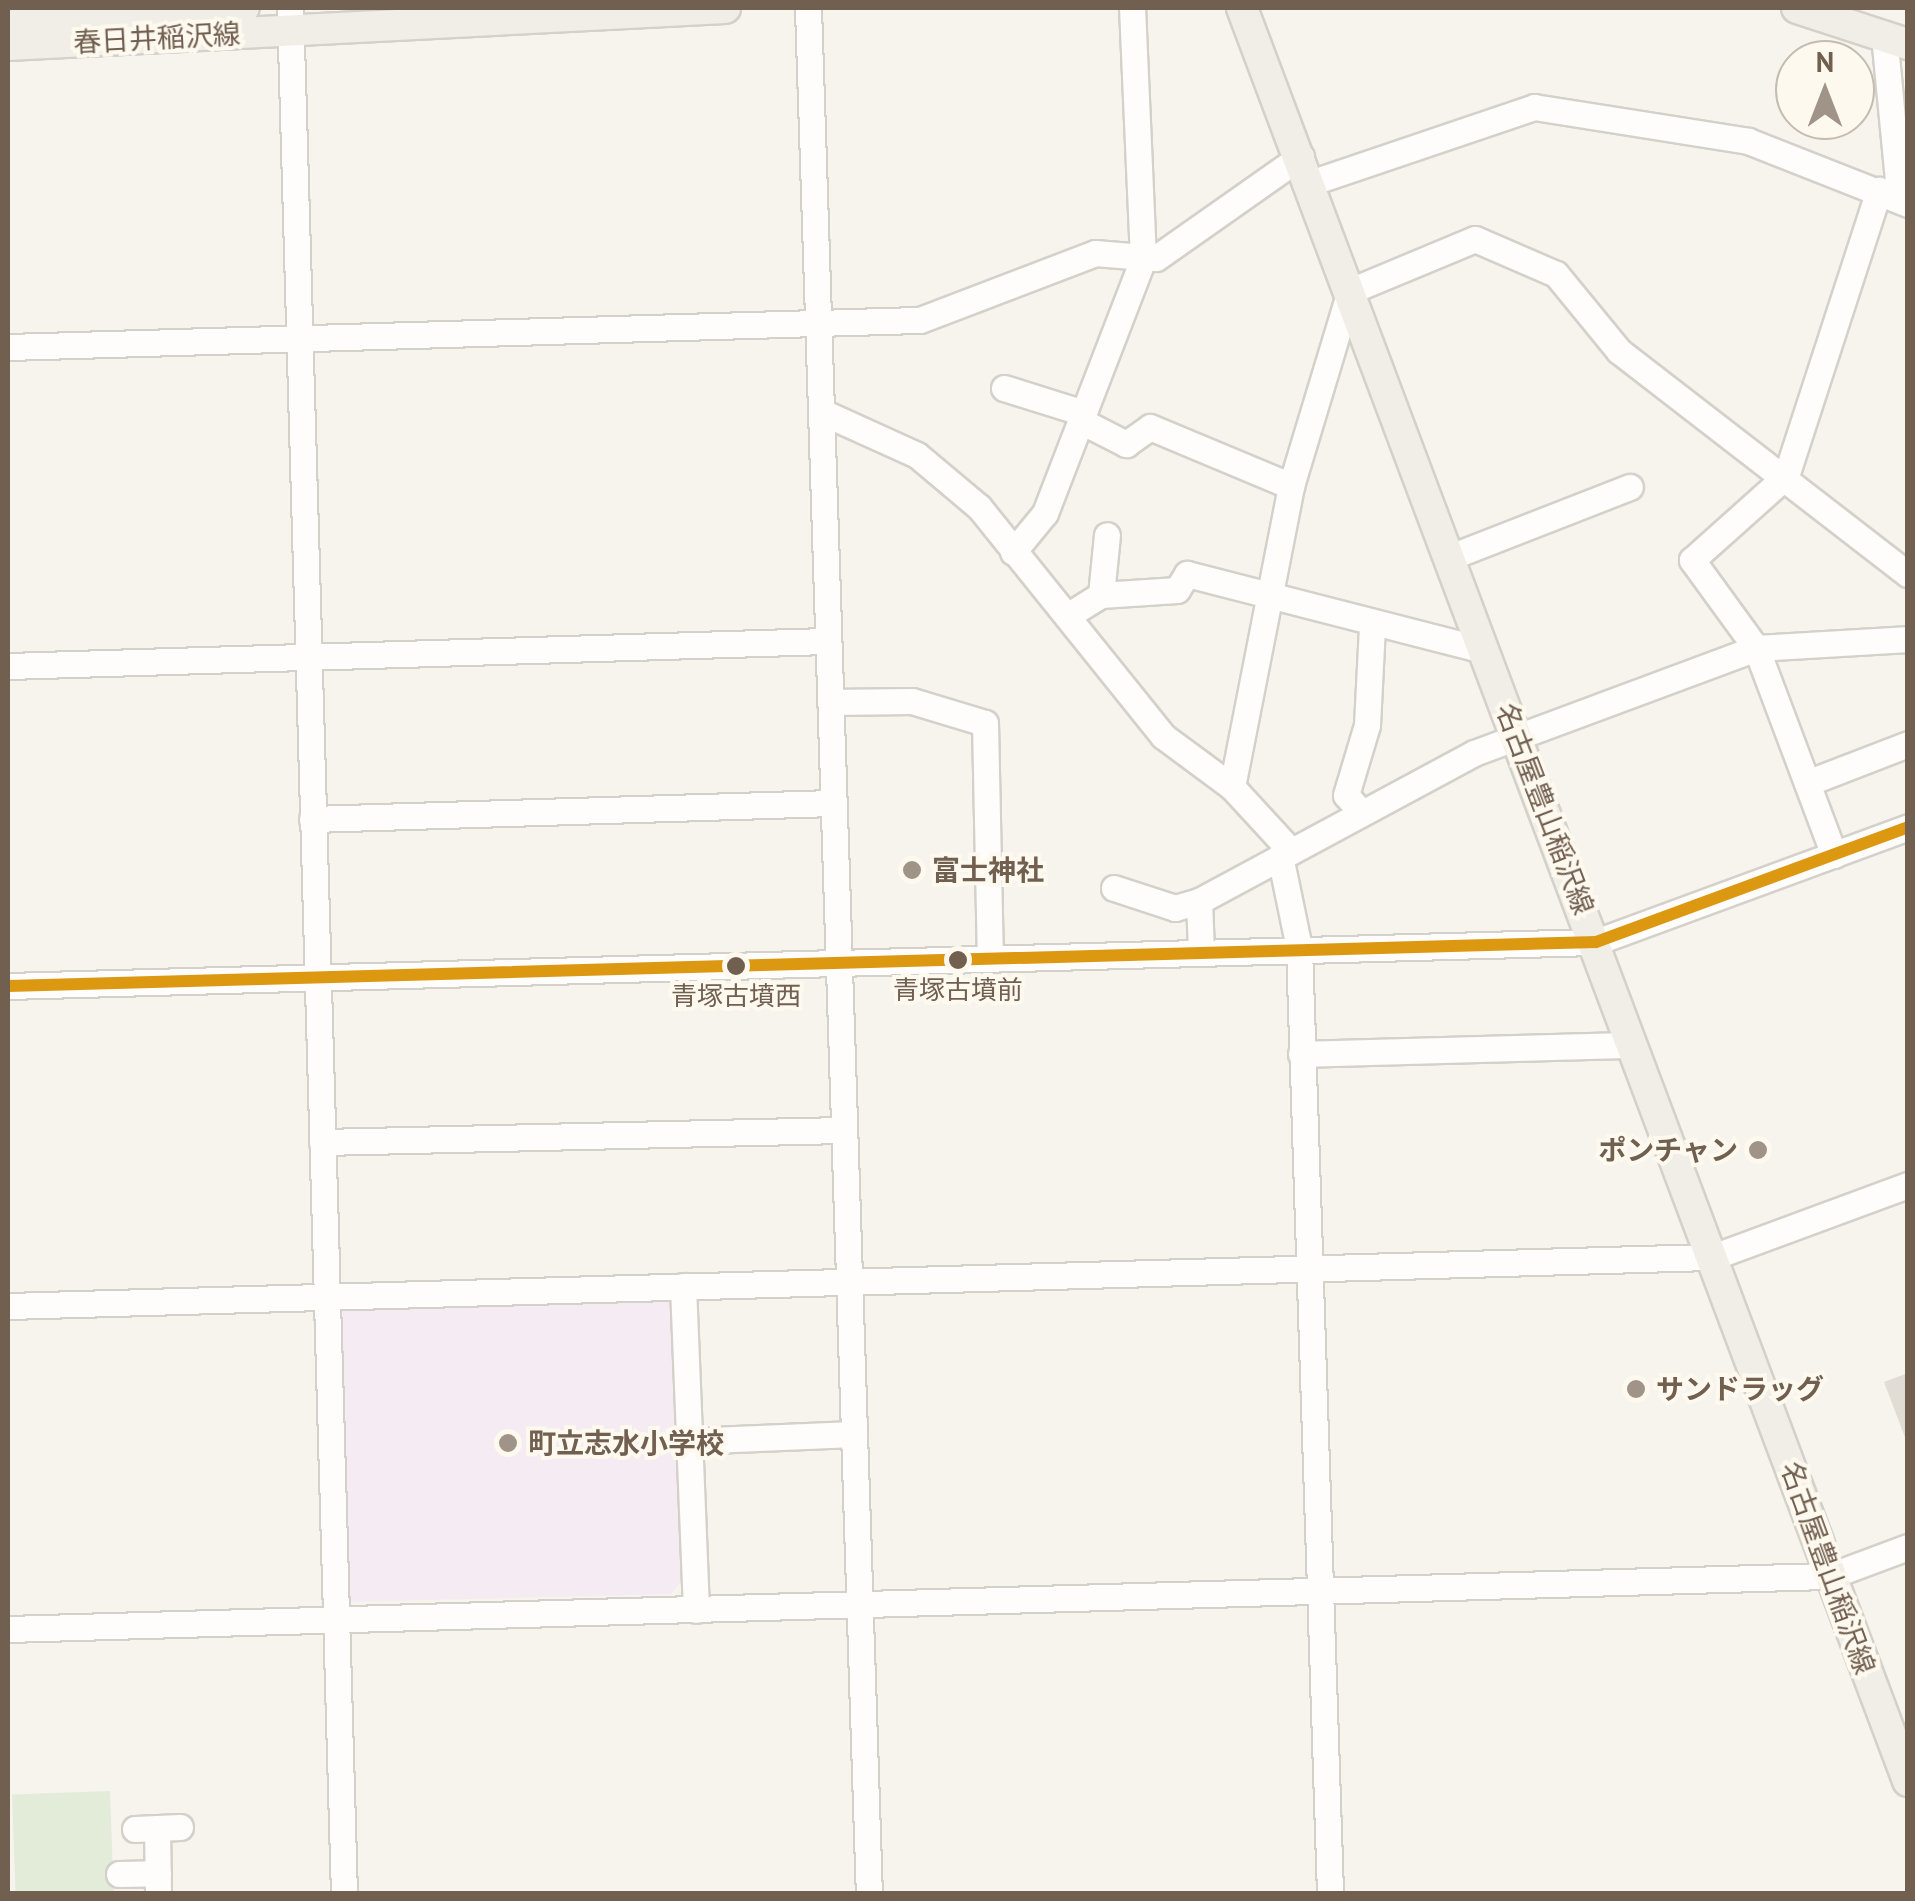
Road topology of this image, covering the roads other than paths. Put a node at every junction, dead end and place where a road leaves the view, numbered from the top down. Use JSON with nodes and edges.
{"nodes":[{"id":1,"x":244,"y":8,"type":"edge"},
{"id":2,"x":725,"y":8,"type":"edge"},
{"id":3,"x":808,"y":8,"type":"edge"},
{"id":4,"x":1132,"y":8,"type":"edge"},
{"id":5,"x":1242,"y":8,"type":"edge"},
{"id":6,"x":1796,"y":8,"type":"edge"},
{"id":7,"x":8,"y":20,"type":"edge"},
{"id":8,"x":289,"y":20,"type":"edge"},
{"id":9,"x":1896,"y":39,"type":"edge"},
{"id":10,"x":8,"y":45,"type":"edge"},
{"id":11,"x":1305,"y":169,"type":"junction"},
{"id":12,"x":1896,"y":198,"type":"edge"},
{"id":13,"x":1143,"y":259,"type":"junction"},
{"id":14,"x":1350,"y":291,"type":"junction"},
{"id":15,"x":818,"y":324,"type":"junction"},
{"id":16,"x":295,"y":338,"type":"junction"},
{"id":17,"x":8,"y":346,"type":"edge"},
{"id":18,"x":1004,"y":388,"type":"dead end"},
{"id":19,"x":822,"y":412,"type":"junction"},
{"id":20,"x":1083,"y":417,"type":"junction"},
{"id":21,"x":1786,"y":476,"type":"junction"},
{"id":22,"x":1291,"y":486,"type":"junction"},
{"id":23,"x":1630,"y":487,"type":"dead end"},
{"id":24,"x":1107,"y":535,"type":"dead end"},
{"id":25,"x":1013,"y":552,"type":"junction"},
{"id":26,"x":1450,"y":556,"type":"junction"},
{"id":27,"x":1908,"y":574,"type":"edge"},
{"id":28,"x":1101,"y":595,"type":"junction"},
{"id":29,"x":1268,"y":600,"type":"junction"},
{"id":30,"x":1067,"y":616,"type":"junction"},
{"id":31,"x":1372,"y":627,"type":"junction"},
{"id":32,"x":1908,"y":639,"type":"edge"},
{"id":33,"x":827,"y":640,"type":"junction"},
{"id":34,"x":1756,"y":648,"type":"junction"},
{"id":35,"x":1484,"y":650,"type":"junction"},
{"id":36,"x":306,"y":656,"type":"junction"},
{"id":37,"x":8,"y":666,"type":"edge"},
{"id":38,"x":830,"y":702,"type":"junction"},
{"id":39,"x":1517,"y":738,"type":"junction"},
{"id":40,"x":1908,"y":744,"type":"edge"},
{"id":41,"x":1807,"y":783,"type":"junction"},
{"id":42,"x":1232,"y":786,"type":"junction"},
{"id":43,"x":833,"y":803,"type":"junction"},
{"id":44,"x":1360,"y":811,"type":"junction"},
{"id":45,"x":312,"y":819,"type":"junction"},
{"id":46,"x":1908,"y":827,"type":"edge"},
{"id":47,"x":1285,"y":853,"type":"junction"},
{"id":48,"x":1834,"y":855,"type":"junction"},
{"id":49,"x":1114,"y":888,"type":"dead end"},
{"id":50,"x":1199,"y":901,"type":"junction"},
{"id":51,"x":1596,"y":942,"type":"junction"},
{"id":52,"x":1299,"y":948,"type":"junction"},
{"id":53,"x":1200,"y":952,"type":"junction"},
{"id":54,"x":990,"y":959,"type":"junction"},
{"id":55,"x":836,"y":962,"type":"junction"},
{"id":56,"x":317,"y":976,"type":"junction"},
{"id":57,"x":8,"y":986,"type":"edge"},
{"id":58,"x":1631,"y":1045,"type":"junction"},
{"id":59,"x":1301,"y":1054,"type":"junction"},
{"id":60,"x":842,"y":1130,"type":"junction"},
{"id":61,"x":322,"y":1142,"type":"junction"},
{"id":62,"x":1908,"y":1185,"type":"edge"},
{"id":63,"x":1713,"y":1257,"type":"junction"},
{"id":64,"x":1307,"y":1267,"type":"junction"},
{"id":65,"x":846,"y":1282,"type":"junction"},
{"id":66,"x":682,"y":1286,"type":"junction"},
{"id":67,"x":325,"y":1297,"type":"junction"},
{"id":68,"x":8,"y":1306,"type":"edge"},
{"id":69,"x":853,"y":1434,"type":"junction"},
{"id":70,"x":688,"y":1441,"type":"junction"},
{"id":71,"x":1908,"y":1547,"type":"edge"},
{"id":72,"x":1830,"y":1576,"type":"junction"},
{"id":73,"x":1320,"y":1593,"type":"junction"},
{"id":74,"x":860,"y":1604,"type":"junction"},
{"id":75,"x":696,"y":1610,"type":"junction"},
{"id":76,"x":337,"y":1620,"type":"junction"},
{"id":77,"x":8,"y":1629,"type":"edge"},
{"id":78,"x":1908,"y":1780,"type":"edge"},
{"id":79,"x":157,"y":1828,"type":"dead end"},
{"id":80,"x":119,"y":1874,"type":"dead end"},
{"id":81,"x":164,"y":1883,"type":"edge"},
{"id":82,"x":344,"y":1894,"type":"edge"},
{"id":83,"x":869,"y":1894,"type":"edge"},
{"id":84,"x":1330,"y":1894,"type":"edge"}],
"edges":[{"from":1,"to":7,"type":"main road","name":"春日井稲沢線"},
{"from":2,"to":8,"type":"main road","name":"春日井稲沢線"},
{"from":3,"to":15,"type":"street"},
{"from":4,"to":13,"type":"street"},
{"from":5,"to":11,"type":"main road","name":"名古屋豊山稲沢線"},
{"from":6,"to":9,"type":"main road"},
{"from":8,"to":10,"type":"main road","name":"春日井稲沢線"},
{"from":8,"to":16,"type":"street"},
{"from":9,"to":12,"type":"street"},
{"from":11,"to":12,"type":"street"},
{"from":11,"to":13,"type":"street"},
{"from":11,"to":14,"type":"main road","name":"名古屋豊山稲沢線"},
{"from":12,"to":21,"type":"street"},
{"from":13,"to":15,"type":"street"},
{"from":13,"to":20,"type":"street"},
{"from":14,"to":21,"type":"street"},
{"from":14,"to":22,"type":"street"},
{"from":14,"to":26,"type":"main road","name":"名古屋豊山稲沢線"},
{"from":15,"to":16,"type":"street"},
{"from":15,"to":19,"type":"street"},
{"from":16,"to":17,"type":"street"},
{"from":16,"to":36,"type":"street"},
{"from":18,"to":20,"type":"street"},
{"from":19,"to":25,"type":"street"},
{"from":19,"to":33,"type":"street"},
{"from":20,"to":22,"type":"street"},
{"from":20,"to":25,"type":"street"},
{"from":21,"to":27,"type":"street"},
{"from":21,"to":34,"type":"street"},
{"from":22,"to":29,"type":"street"},
{"from":23,"to":26,"type":"street"},
{"from":24,"to":28,"type":"street"},
{"from":25,"to":30,"type":"street"},
{"from":26,"to":35,"type":"main road","name":"名古屋豊山稲沢線"},
{"from":28,"to":29,"type":"street"},
{"from":28,"to":30,"type":"street"},
{"from":29,"to":31,"type":"street"},
{"from":29,"to":42,"type":"street"},
{"from":30,"to":42,"type":"street"},
{"from":31,"to":35,"type":"street"},
{"from":31,"to":44,"type":"street"},
{"from":32,"to":34,"type":"street"},
{"from":33,"to":36,"type":"street"},
{"from":33,"to":38,"type":"street"},
{"from":34,"to":39,"type":"street"},
{"from":34,"to":41,"type":"street"},
{"from":35,"to":39,"type":"main road","name":"名古屋豊山稲沢線"},
{"from":36,"to":37,"type":"street"},
{"from":36,"to":45,"type":"street"},
{"from":38,"to":43,"type":"street"},
{"from":38,"to":54,"type":"street"},
{"from":39,"to":44,"type":"street"},
{"from":39,"to":51,"type":"main road","name":"名古屋豊山稲沢線"},
{"from":40,"to":41,"type":"street"},
{"from":41,"to":48,"type":"street"},
{"from":42,"to":47,"type":"street"},
{"from":43,"to":45,"type":"street"},
{"from":43,"to":55,"type":"street"},
{"from":44,"to":47,"type":"street"},
{"from":45,"to":56,"type":"street"},
{"from":46,"to":48,"type":"street"},
{"from":47,"to":50,"type":"street"},
{"from":47,"to":52,"type":"street"},
{"from":48,"to":51,"type":"street"},
{"from":49,"to":50,"type":"street"},
{"from":50,"to":53,"type":"street"},
{"from":51,"to":52,"type":"street"},
{"from":51,"to":58,"type":"main road","name":"名古屋豊山稲沢線"},
{"from":52,"to":53,"type":"street"},
{"from":52,"to":59,"type":"street"},
{"from":53,"to":54,"type":"street"},
{"from":54,"to":55,"type":"street"},
{"from":55,"to":56,"type":"street"},
{"from":55,"to":60,"type":"street"},
{"from":56,"to":57,"type":"street"},
{"from":56,"to":61,"type":"street"},
{"from":58,"to":59,"type":"street"},
{"from":58,"to":63,"type":"main road","name":"名古屋豊山稲沢線"},
{"from":59,"to":64,"type":"street"},
{"from":60,"to":61,"type":"street"},
{"from":60,"to":65,"type":"street"},
{"from":61,"to":67,"type":"street"},
{"from":62,"to":63,"type":"street"},
{"from":63,"to":64,"type":"street"},
{"from":63,"to":72,"type":"main road","name":"名古屋豊山稲沢線"},
{"from":64,"to":65,"type":"street"},
{"from":64,"to":73,"type":"street"},
{"from":65,"to":66,"type":"street"},
{"from":65,"to":69,"type":"street"},
{"from":66,"to":67,"type":"street"},
{"from":66,"to":70,"type":"street"},
{"from":67,"to":68,"type":"street"},
{"from":67,"to":76,"type":"street"},
{"from":69,"to":70,"type":"street"},
{"from":69,"to":74,"type":"street"},
{"from":70,"to":75,"type":"street"},
{"from":71,"to":72,"type":"street"},
{"from":72,"to":73,"type":"street"},
{"from":72,"to":78,"type":"main road","name":"名古屋豊山稲沢線"},
{"from":73,"to":74,"type":"street"},
{"from":73,"to":84,"type":"street"},
{"from":74,"to":75,"type":"street"},
{"from":74,"to":83,"type":"street"},
{"from":75,"to":76,"type":"street"},
{"from":76,"to":77,"type":"street"},
{"from":76,"to":82,"type":"street"},
{"from":79,"to":81,"type":"street"},
{"from":80,"to":81,"type":"street"}]}
